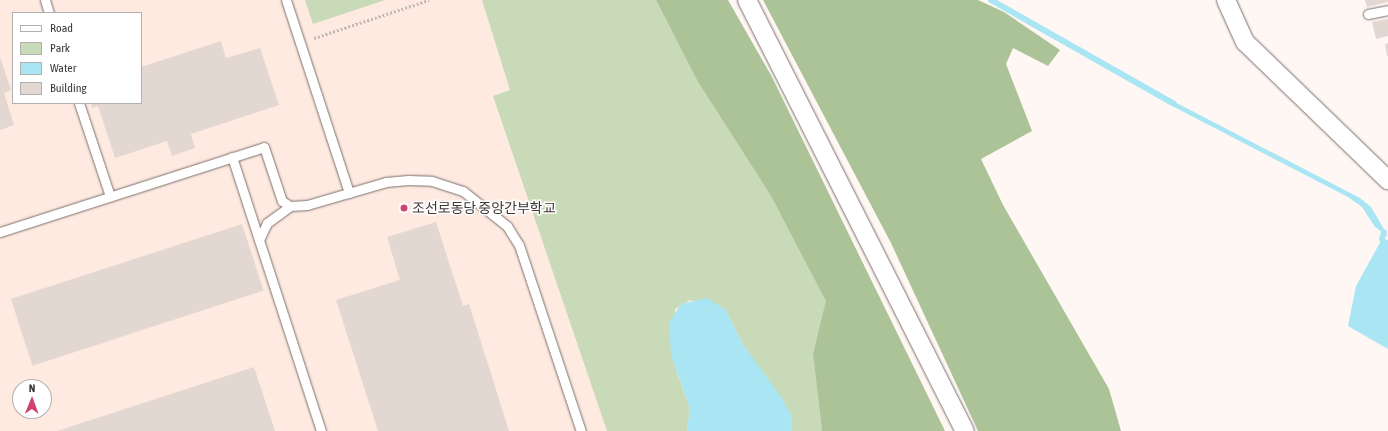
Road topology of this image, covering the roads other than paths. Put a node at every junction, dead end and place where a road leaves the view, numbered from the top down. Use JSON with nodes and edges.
{"nodes":[{"id":1,"x":45,"y":0,"type":"edge"},
{"id":2,"x":286,"y":0,"type":"edge"},
{"id":3,"x":747,"y":0,"type":"edge"},
{"id":4,"x":1226,"y":0,"type":"edge"},
{"id":5,"x":1388,"y":10,"type":"edge"},
{"id":6,"x":49,"y":12,"type":"edge"},
{"id":7,"x":1368,"y":14,"type":"dead end"},
{"id":8,"x":79,"y":104,"type":"edge"},
{"id":9,"x":232,"y":157,"type":"junction"},
{"id":10,"x":1388,"y":180,"type":"edge"},
{"id":11,"x":349,"y":193,"type":"junction"},
{"id":12,"x":110,"y":196,"type":"junction"},
{"id":13,"x":290,"y":206,"type":"junction"},
{"id":14,"x":0,"y":232,"type":"edge"},
{"id":15,"x":259,"y":240,"type":"junction"},
{"id":16,"x":321,"y":431,"type":"edge"},
{"id":17,"x":581,"y":431,"type":"edge"},
{"id":18,"x":964,"y":431,"type":"edge"}],
"edges":[{"from":1,"to":6,"type":"lane"},
{"from":2,"to":11,"type":"lane"},
{"from":3,"to":18,"type":"street"},
{"from":4,"to":10,"type":"street"},
{"from":5,"to":7,"type":"lane"},
{"from":8,"to":12,"type":"lane"},
{"from":9,"to":12,"type":"lane"},
{"from":9,"to":13,"type":"lane"},
{"from":9,"to":15,"type":"lane"},
{"from":11,"to":13,"type":"lane"},
{"from":11,"to":17,"type":"lane"},
{"from":12,"to":14,"type":"lane"},
{"from":13,"to":15,"type":"lane"},
{"from":15,"to":16,"type":"lane"}]}
